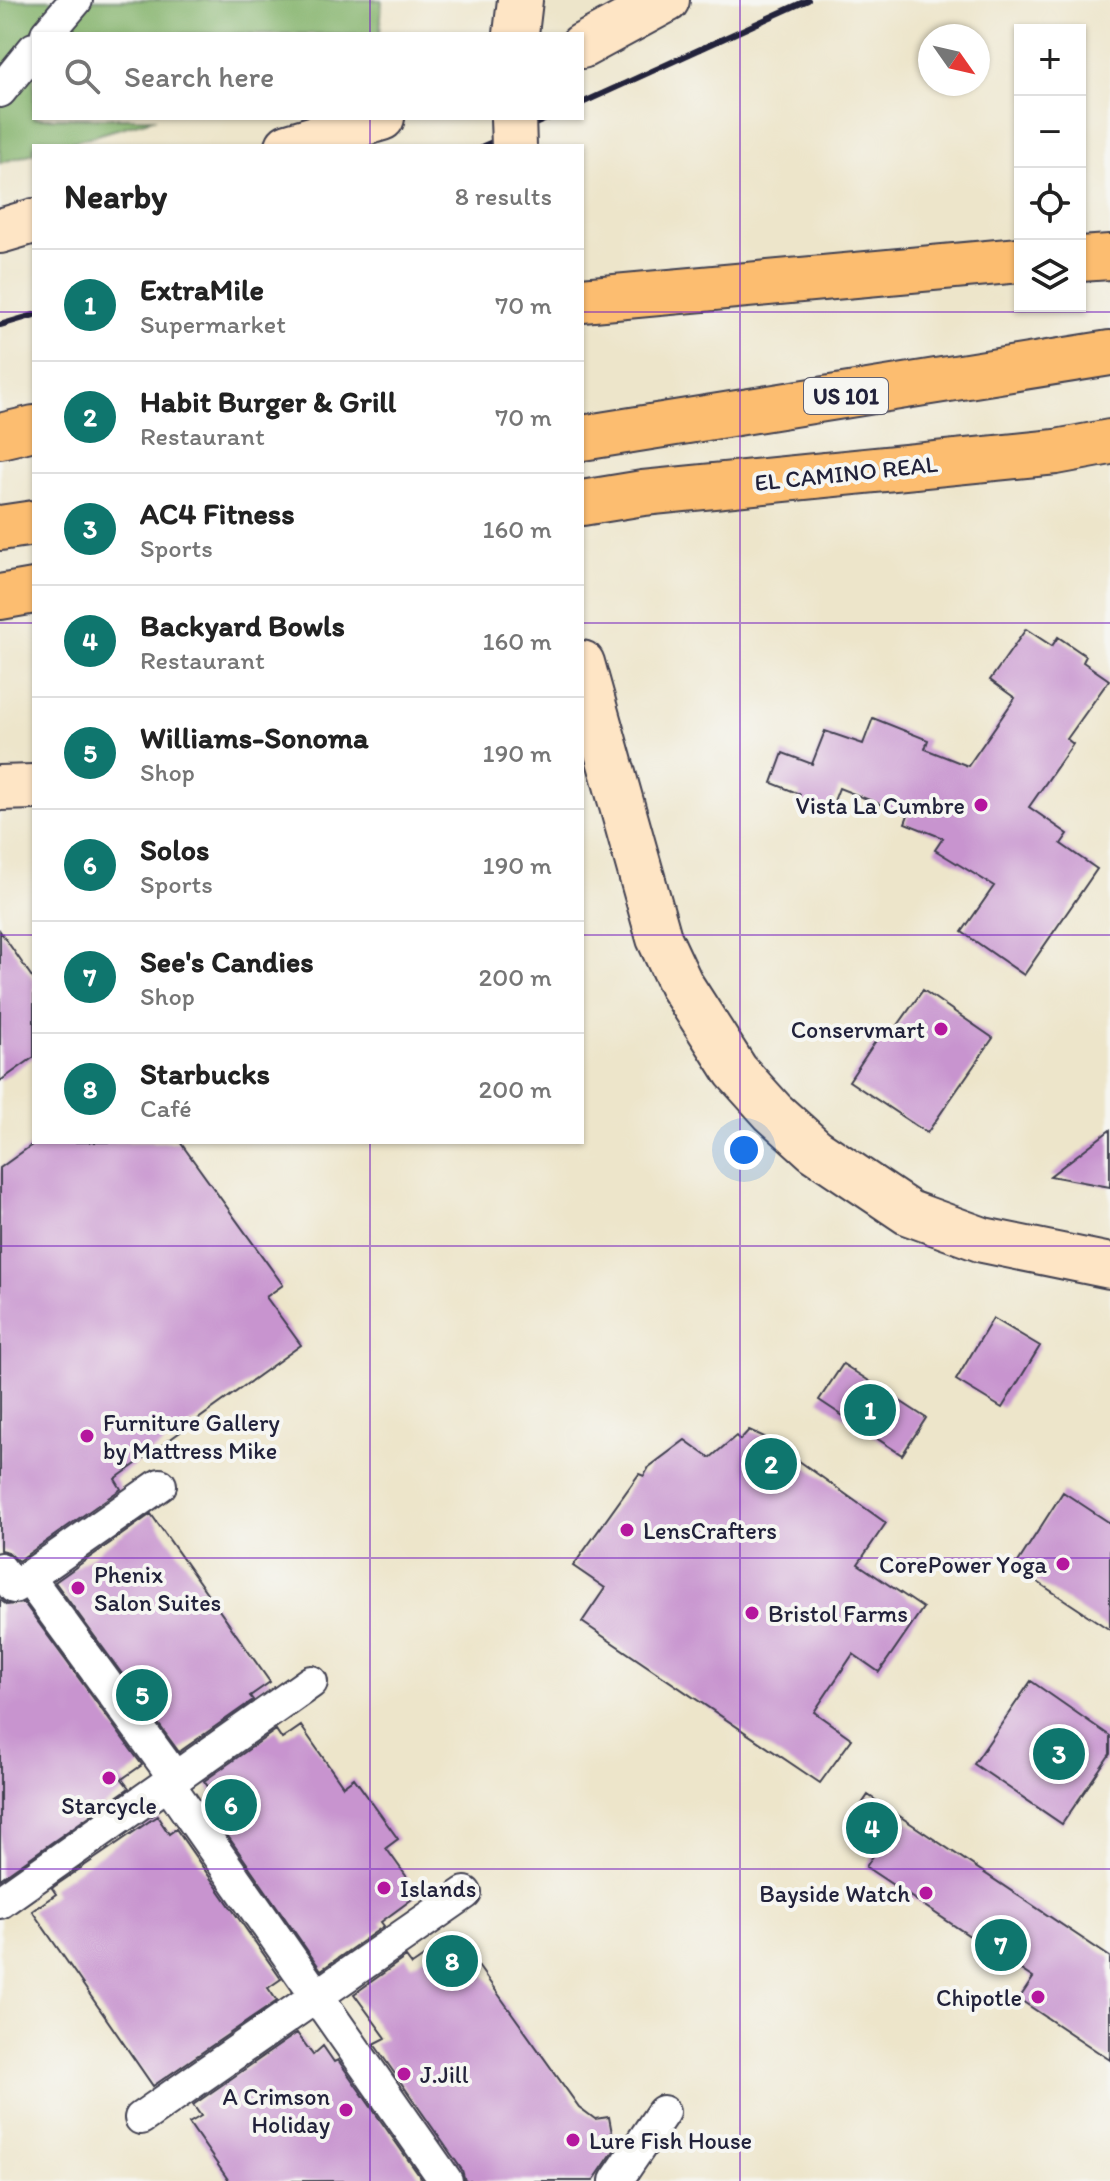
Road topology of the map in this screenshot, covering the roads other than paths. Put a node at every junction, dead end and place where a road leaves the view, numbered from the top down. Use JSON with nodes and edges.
{"nodes":[{"id":1,"x":76,"y":0,"type":"edge"},
{"id":2,"x":520,"y":0,"type":"edge"},
{"id":3,"x":667,"y":0,"type":"edge"},
{"id":4,"x":49,"y":32,"type":"edge"},
{"id":5,"x":516,"y":32,"type":"edge"},
{"id":6,"x":584,"y":45,"type":"edge"},
{"id":7,"x":32,"y":51,"type":"edge"},
{"id":8,"x":0,"y":91,"type":"edge"},
{"id":9,"x":375,"y":120,"type":"edge"},
{"id":10,"x":513,"y":120,"type":"edge"},
{"id":11,"x":295,"y":144,"type":"edge"},
{"id":12,"x":514,"y":144,"type":"edge"},
{"id":13,"x":32,"y":222,"type":"edge"},
{"id":14,"x":0,"y":231,"type":"edge"},
{"id":15,"x":1110,"y":257,"type":"edge"},
{"id":16,"x":1086,"y":259,"type":"edge"},
{"id":17,"x":1014,"y":261,"type":"edge"},
{"id":18,"x":584,"y":300,"type":"edge"},
{"id":19,"x":1110,"y":353,"type":"edge"},
{"id":20,"x":32,"y":428,"type":"edge"},
{"id":21,"x":0,"y":436,"type":"edge"},
{"id":22,"x":584,"y":438,"type":"edge"},
{"id":23,"x":1110,"y":445,"type":"edge"},
{"id":24,"x":584,"y":503,"type":"edge"},
{"id":25,"x":32,"y":523,"type":"edge"},
{"id":26,"x":0,"y":528,"type":"edge"},
{"id":27,"x":32,"y":591,"type":"edge"},
{"id":28,"x":0,"y":597,"type":"edge"},
{"id":29,"x":584,"y":677,"type":"edge"},
{"id":30,"x":599,"y":786,"type":"edge"},
{"id":31,"x":32,"y":787,"type":"edge"},
{"id":32,"x":0,"y":788,"type":"edge"},
{"id":33,"x":1110,"y":1266,"type":"edge"},
{"id":34,"x":160,"y":1485,"type":"dead end"},
{"id":35,"x":14,"y":1573,"type":"edge"},
{"id":36,"x":311,"y":1682,"type":"dead end"},
{"id":37,"x":172,"y":1782,"type":"junction"},
{"id":38,"x":465,"y":1893,"type":"dead end"},
{"id":39,"x":0,"y":1902,"type":"edge"},
{"id":40,"x":318,"y":1996,"type":"junction"},
{"id":41,"x":663,"y":2112,"type":"dead end"},
{"id":42,"x":141,"y":2118,"type":"dead end"},
{"id":43,"x":446,"y":2181,"type":"edge"},
{"id":44,"x":616,"y":2181,"type":"edge"}],
"edges":[{"from":1,"to":4,"type":"street"},
{"from":2,"to":5,"type":"main road"},
{"from":3,"to":6,"type":"main road"},
{"from":7,"to":8,"type":"street"},
{"from":9,"to":11,"type":"main road"},
{"from":10,"to":12,"type":"main road","bridge":true},
{"from":13,"to":14,"type":"main road"},
{"from":15,"to":16,"type":"highway"},
{"from":17,"to":18,"type":"highway"},
{"from":19,"to":22,"type":"highway","number":"US 101"},
{"from":20,"to":21,"type":"highway"},
{"from":23,"to":24,"type":"highway","name":"EL CAMINO REAL"},
{"from":25,"to":26,"type":"highway"},
{"from":27,"to":28,"type":"highway"},
{"from":29,"to":30,"type":"main road"},
{"from":30,"to":33,"type":"main road"},
{"from":31,"to":32,"type":"main road"},
{"from":34,"to":35,"type":"street"},
{"from":35,"to":37,"type":"street"},
{"from":36,"to":37,"type":"street"},
{"from":37,"to":39,"type":"street"},
{"from":37,"to":40,"type":"street"},
{"from":38,"to":40,"type":"street"},
{"from":40,"to":42,"type":"street"},
{"from":40,"to":43,"type":"street"},
{"from":41,"to":44,"type":"street"}]}
